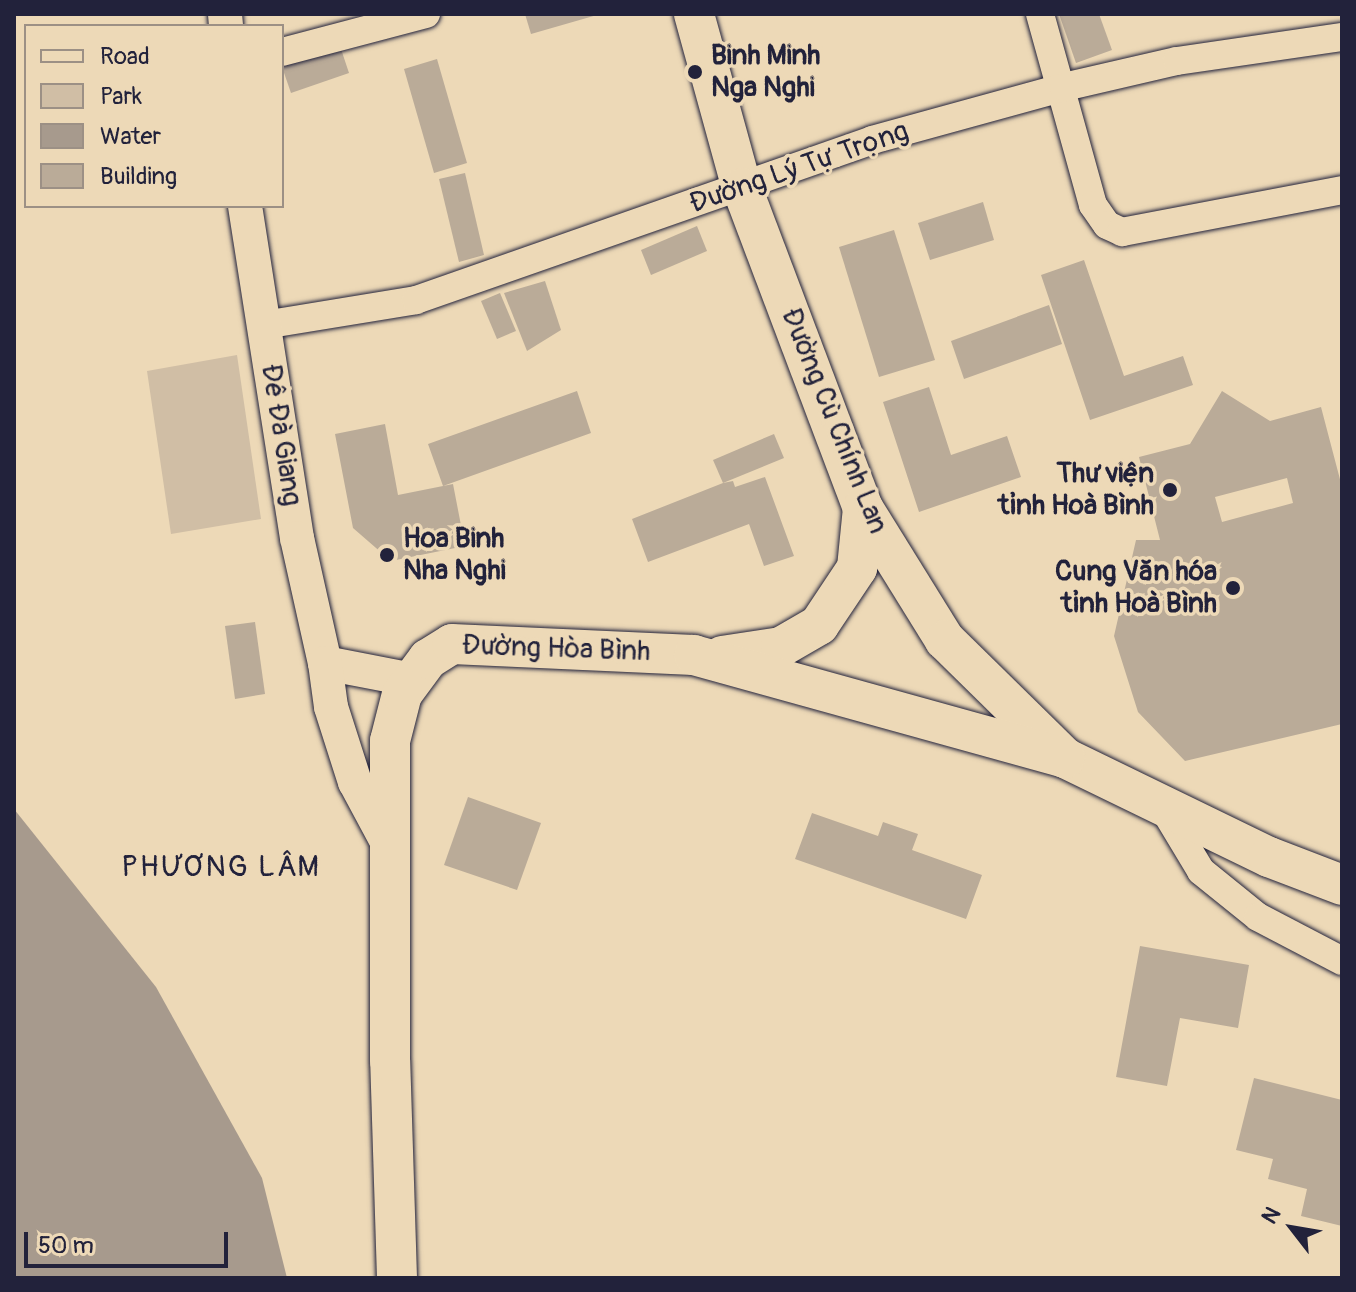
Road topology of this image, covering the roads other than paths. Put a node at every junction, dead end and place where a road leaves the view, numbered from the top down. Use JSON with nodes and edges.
{"nodes":[{"id":1,"x":426,"y":14,"type":"edge"},
{"id":2,"x":694,"y":14,"type":"edge"},
{"id":3,"x":1040,"y":14,"type":"edge"},
{"id":4,"x":1342,"y":37,"type":"edge"},
{"id":5,"x":284,"y":51,"type":"edge"},
{"id":6,"x":1064,"y":87,"type":"junction"},
{"id":7,"x":742,"y":188,"type":"junction"},
{"id":8,"x":1342,"y":190,"type":"edge"},
{"id":9,"x":245,"y":208,"type":"edge"},
{"id":10,"x":264,"y":325,"type":"junction"},
{"id":11,"x":863,"y":508,"type":"junction"},
{"id":12,"x":694,"y":655,"type":"junction"},
{"id":13,"x":325,"y":663,"type":"junction"},
{"id":14,"x":408,"y":679,"type":"junction"},
{"id":15,"x":1065,"y":758,"type":"junction"},
{"id":16,"x":1162,"y":805,"type":"junction"},
{"id":17,"x":392,"y":852,"type":"junction"},
{"id":18,"x":1342,"y":885,"type":"edge"},
{"id":19,"x":1342,"y":961,"type":"edge"},
{"id":20,"x":397,"y":1278,"type":"edge"}],
"edges":[{"from":1,"to":5,"type":"street"},
{"from":2,"to":7,"type":"main road","name":"Đường Cù Chính Lan"},
{"from":3,"to":6,"type":"street"},
{"from":4,"to":6,"type":"street","name":"Đường Lý Tự Trọng"},
{"from":6,"to":7,"type":"street","name":"Đường Lý Tự Trọng"},
{"from":6,"to":8,"type":"street"},
{"from":7,"to":10,"type":"street","name":"Đường Lý Tự Trọng"},
{"from":7,"to":11,"type":"main road","name":"Đường Cù Chính Lan"},
{"from":9,"to":10,"type":"street","name":"Đê Đà Giang"},
{"from":10,"to":13,"type":"street","name":"Đê Đà Giang"},
{"from":11,"to":12,"type":"main road"},
{"from":11,"to":15,"type":"main road","name":"Đường Cù Chính Lan"},
{"from":12,"to":14,"type":"main road","name":"Đường Hòa Bình"},
{"from":12,"to":15,"type":"main road","name":"Đường Hòa Bình"},
{"from":13,"to":14,"type":"street"},
{"from":13,"to":17,"type":"street","name":"Đê Đà Giang"},
{"from":14,"to":17,"type":"main road"},
{"from":15,"to":16,"type":"main road","name":"Đường Cù Chính Lan"},
{"from":16,"to":18,"type":"main road","name":"Đường Cù Chính Lan"},
{"from":16,"to":19,"type":"street"},
{"from":17,"to":20,"type":"main road"}]}
